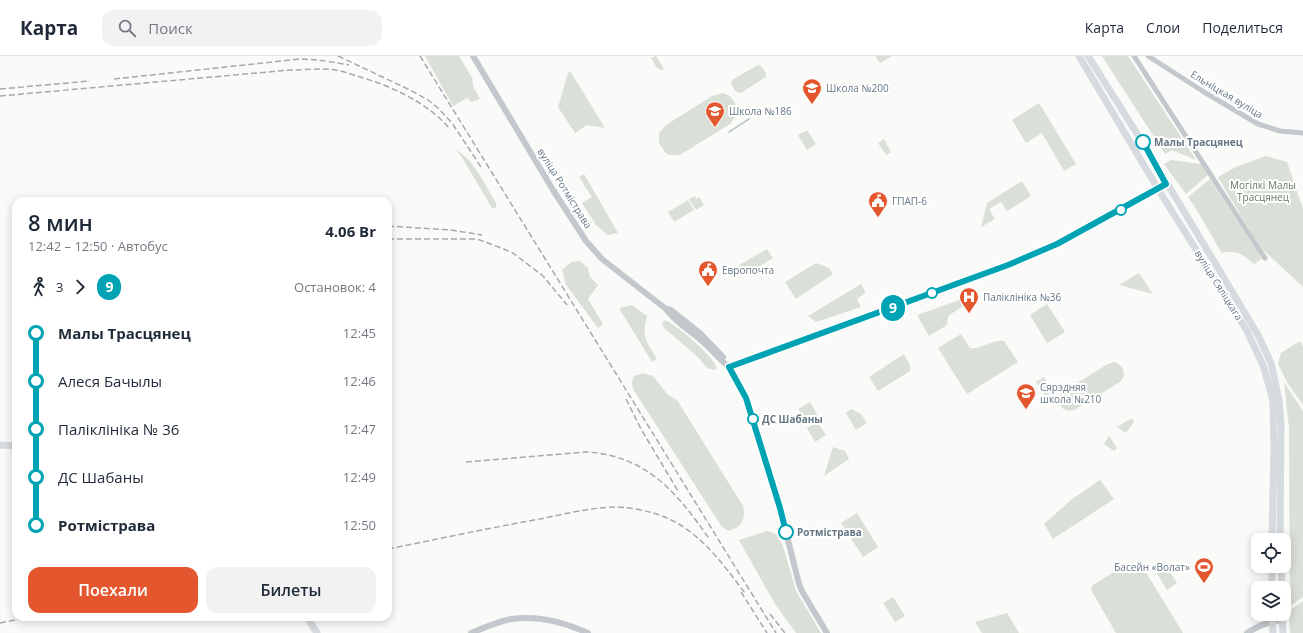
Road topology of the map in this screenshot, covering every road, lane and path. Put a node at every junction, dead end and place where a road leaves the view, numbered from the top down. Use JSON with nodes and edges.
{"nodes":[{"id":1,"x":473,"y":56,"type":"edge"},
{"id":2,"x":1079,"y":56,"type":"edge"},
{"id":3,"x":1088,"y":56,"type":"edge"},
{"id":4,"x":1134,"y":56,"type":"edge"},
{"id":5,"x":1148,"y":56,"type":"edge"},
{"id":6,"x":1303,"y":133,"type":"edge"},
{"id":7,"x":1166,"y":184,"type":"junction"},
{"id":8,"x":1158,"y":189,"type":"junction"},
{"id":9,"x":1265,"y":258,"type":"dead end"},
{"id":10,"x":729,"y":367,"type":"junction"},
{"id":11,"x":0,"y":445,"type":"edge"},
{"id":12,"x":12,"y":446,"type":"edge"},
{"id":13,"x":1272,"y":533,"type":"edge"},
{"id":14,"x":1280,"y":533,"type":"edge"},
{"id":15,"x":310,"y":621,"type":"edge"},
{"id":16,"x":1266,"y":621,"type":"edge"},
{"id":17,"x":1272,"y":621,"type":"edge"},
{"id":18,"x":1282,"y":621,"type":"edge"},
{"id":19,"x":317,"y":633,"type":"edge"},
{"id":20,"x":470,"y":633,"type":"edge"},
{"id":21,"x":588,"y":633,"type":"edge"},
{"id":22,"x":827,"y":633,"type":"edge"},
{"id":23,"x":1247,"y":633,"type":"edge"},
{"id":24,"x":1273,"y":633,"type":"edge"},
{"id":25,"x":1284,"y":633,"type":"edge"}],
"edges":[{"from":1,"to":10,"type":"street","name":"вуліца Ротмістрава"},
{"from":2,"to":8,"type":"main road","name":"вуліца Сяліцкага"},
{"from":3,"to":7,"type":"main road","name":"вуліца Сяліцкага"},
{"from":4,"to":9,"type":"street"},
{"from":5,"to":6,"type":"street","name":"Ельніцкая вуліца"},
{"from":7,"to":8,"type":"street"},
{"from":7,"to":14,"type":"main road","name":"вуліца Сяліцкага"},
{"from":8,"to":10,"type":"street"},
{"from":8,"to":13,"type":"main road","name":"вуліца Сяліцкага"},
{"from":10,"to":22,"type":"street","name":"вуліца Ротмістрава"},
{"from":11,"to":12,"type":"main road"},
{"from":15,"to":19,"type":"main road"},
{"from":16,"to":23,"type":"street"},
{"from":17,"to":24,"type":"main road"},
{"from":18,"to":25,"type":"main road"},
{"from":20,"to":21,"type":"street"}]}
